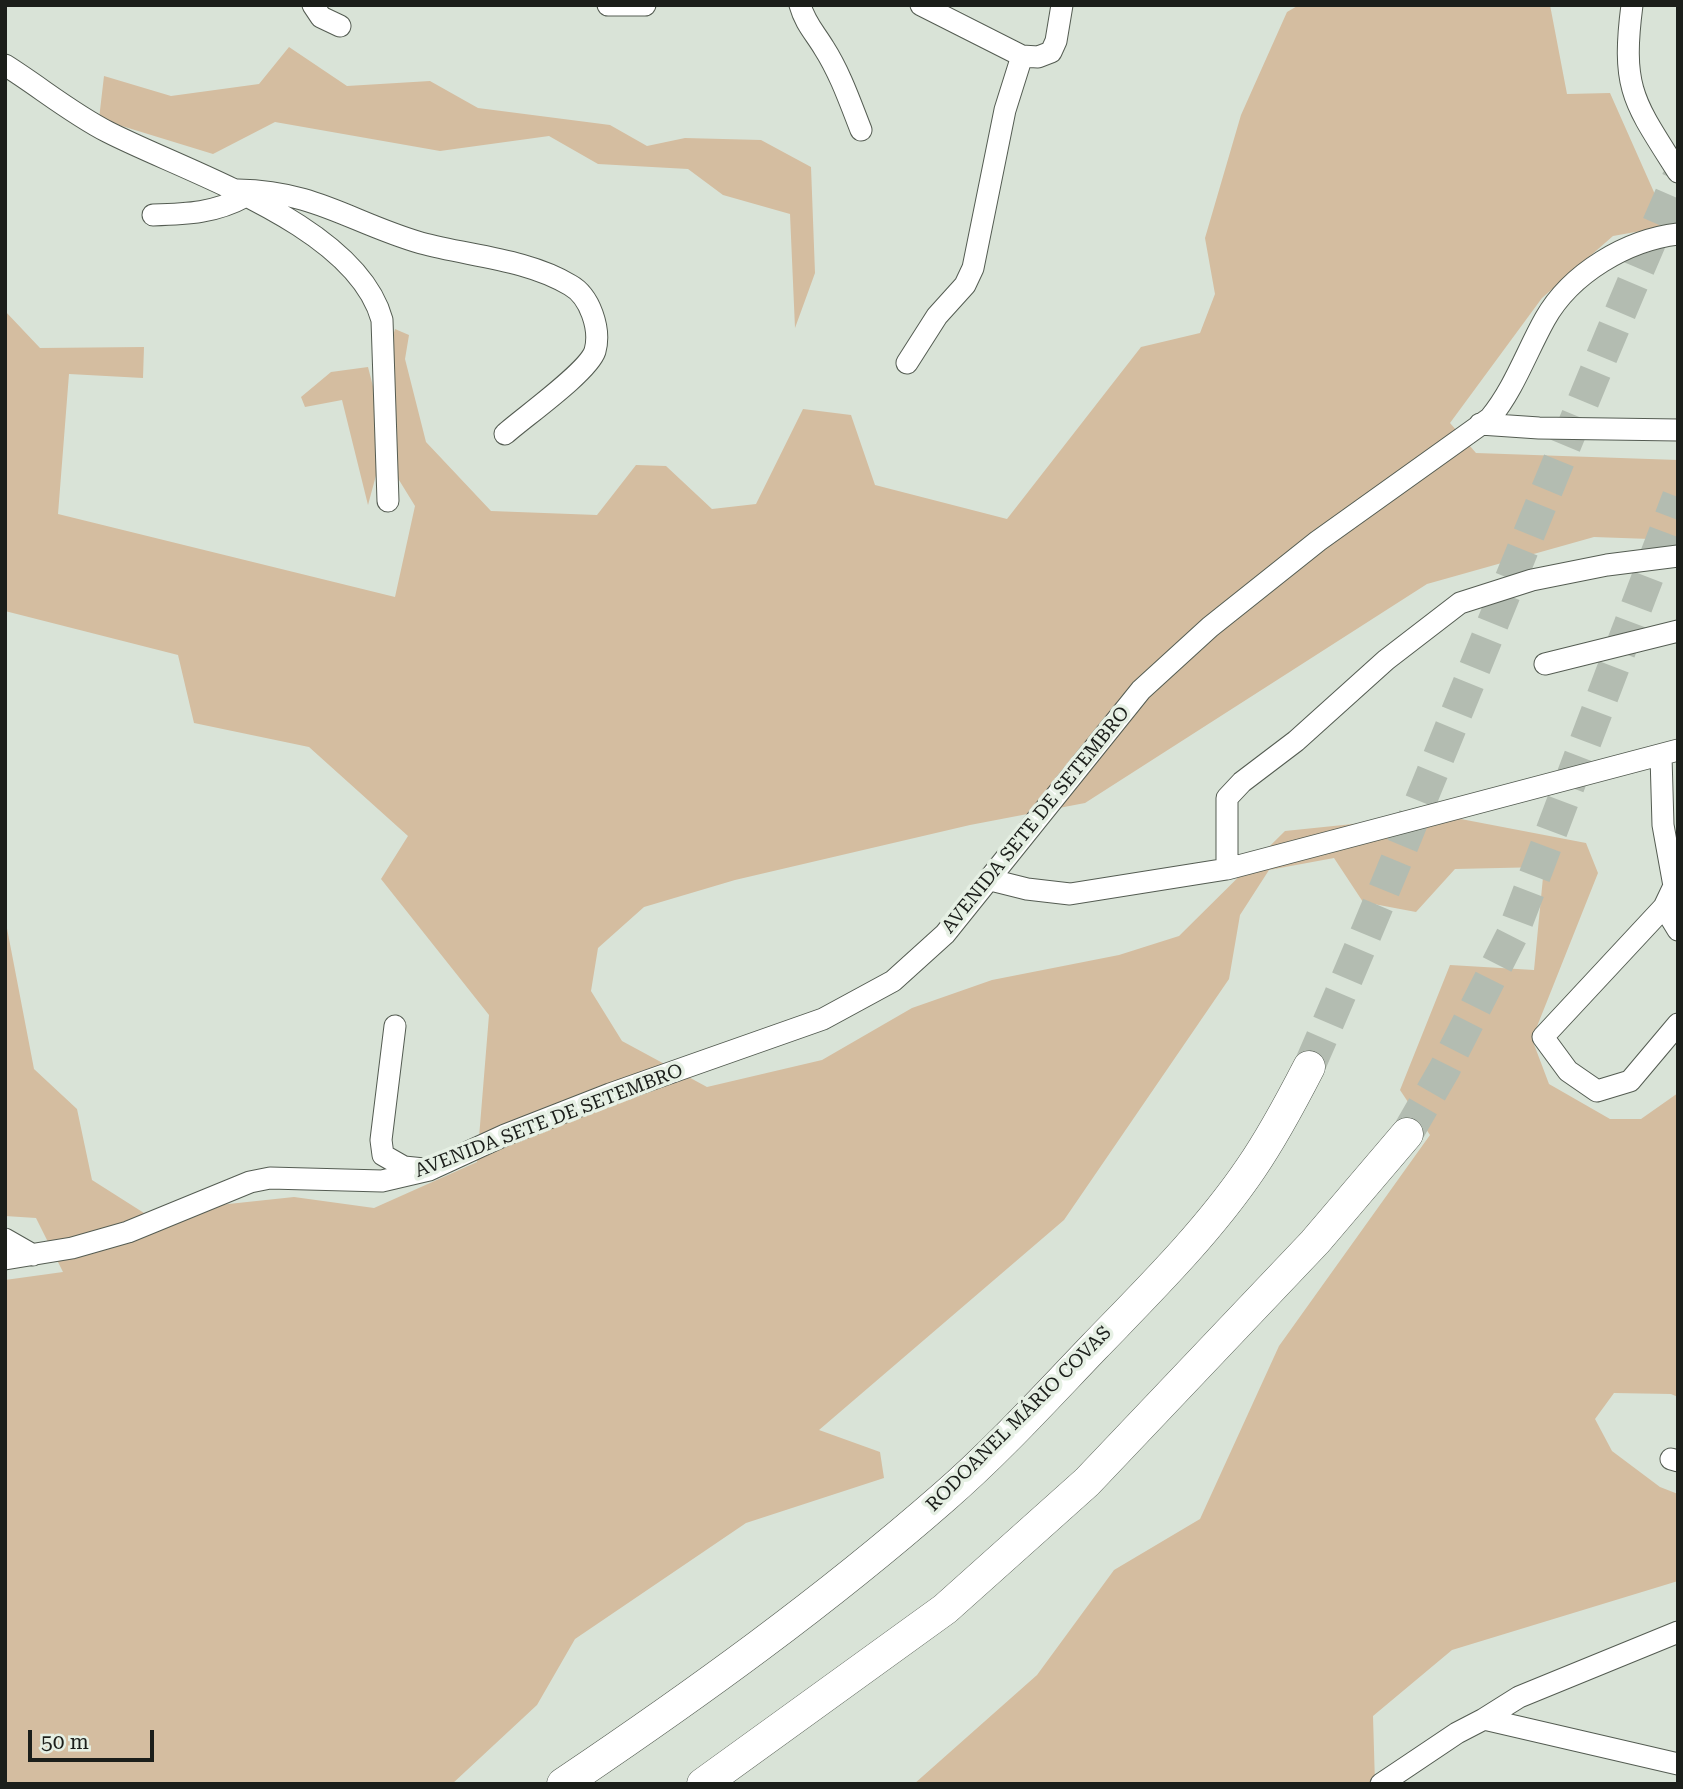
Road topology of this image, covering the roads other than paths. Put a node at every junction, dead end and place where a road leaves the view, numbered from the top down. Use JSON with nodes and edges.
{"nodes":[{"id":1,"x":313,"y":5,"type":"edge"},
{"id":2,"x":608,"y":5,"type":"edge"},
{"id":3,"x":645,"y":5,"type":"edge"},
{"id":4,"x":800,"y":5,"type":"edge"},
{"id":5,"x":921,"y":5,"type":"edge"},
{"id":6,"x":1062,"y":5,"type":"edge"},
{"id":7,"x":1632,"y":5,"type":"edge"},
{"id":8,"x":340,"y":26,"type":"dead end"},
{"id":9,"x":1022,"y":56,"type":"junction"},
{"id":10,"x":5,"y":65,"type":"edge"},
{"id":11,"x":861,"y":130,"type":"dead end"},
{"id":12,"x":1678,"y":172,"type":"edge"},
{"id":13,"x":239,"y":193,"type":"junction"},
{"id":14,"x":153,"y":215,"type":"dead end"},
{"id":15,"x":1678,"y":234,"type":"edge"},
{"id":16,"x":907,"y":363,"type":"dead end"},
{"id":17,"x":1480,"y":424,"type":"junction"},
{"id":18,"x":1678,"y":430,"type":"edge"},
{"id":19,"x":505,"y":434,"type":"dead end"},
{"id":20,"x":388,"y":501,"type":"dead end"},
{"id":21,"x":1678,"y":556,"type":"edge"},
{"id":22,"x":1678,"y":631,"type":"edge"},
{"id":23,"x":1545,"y":664,"type":"dead end"},
{"id":24,"x":1670,"y":753,"type":"edge"},
{"id":25,"x":1227,"y":869,"type":"junction"},
{"id":26,"x":991,"y":880,"type":"junction"},
{"id":27,"x":1664,"y":907,"type":"junction"},
{"id":28,"x":1678,"y":930,"type":"edge"},
{"id":29,"x":1678,"y":1024,"type":"edge"},
{"id":30,"x":395,"y":1026,"type":"dead end"},
{"id":31,"x":1309,"y":1067,"type":"tunnel mouth"},
{"id":32,"x":1407,"y":1134,"type":"tunnel mouth"},
{"id":33,"x":429,"y":1170,"type":"junction"},
{"id":34,"x":5,"y":1238,"type":"edge"},
{"id":35,"x":33,"y":1255,"type":"junction"},
{"id":36,"x":5,"y":1259,"type":"edge"},
{"id":37,"x":1678,"y":1632,"type":"edge"},
{"id":38,"x":1485,"y":1719,"type":"junction"},
{"id":39,"x":1678,"y":1764,"type":"edge"},
{"id":40,"x":563,"y":1784,"type":"edge"},
{"id":41,"x":703,"y":1784,"type":"edge"},
{"id":42,"x":1381,"y":1784,"type":"edge"}],
"edges":[{"from":1,"to":8,"type":"street"},
{"from":2,"to":3,"type":"street"},
{"from":4,"to":11,"type":"street"},
{"from":5,"to":9,"type":"street"},
{"from":6,"to":9,"type":"street"},
{"from":7,"to":12,"type":"street"},
{"from":9,"to":16,"type":"street"},
{"from":10,"to":13,"type":"street"},
{"from":13,"to":14,"type":"street"},
{"from":13,"to":19,"type":"street"},
{"from":13,"to":20,"type":"street"},
{"from":15,"to":17,"type":"street","name":"AVENIDA SETE DE SETEMBRO"},
{"from":17,"to":18,"type":"street"},
{"from":17,"to":26,"type":"street","name":"AVENIDA SETE DE SETEMBRO"},
{"from":21,"to":25,"type":"street"},
{"from":22,"to":23,"type":"street"},
{"from":24,"to":25,"type":"street"},
{"from":24,"to":27,"type":"street"},
{"from":25,"to":26,"type":"street"},
{"from":26,"to":33,"type":"street","name":"AVENIDA SETE DE SETEMBRO"},
{"from":27,"to":28,"type":"street"},
{"from":27,"to":29,"type":"street"},
{"from":30,"to":33,"type":"street"},
{"from":31,"to":40,"type":"highway","name":"RODOANEL MÁRIO COVAS"},
{"from":32,"to":41,"type":"highway"},
{"from":33,"to":35,"type":"street","name":"AVENIDA SETE DE SETEMBRO"},
{"from":34,"to":35,"type":"street"},
{"from":35,"to":36,"type":"street","name":"AVENIDA SETE DE SETEMBRO"},
{"from":37,"to":38,"type":"street"},
{"from":38,"to":39,"type":"street"},
{"from":38,"to":42,"type":"street"}]}
